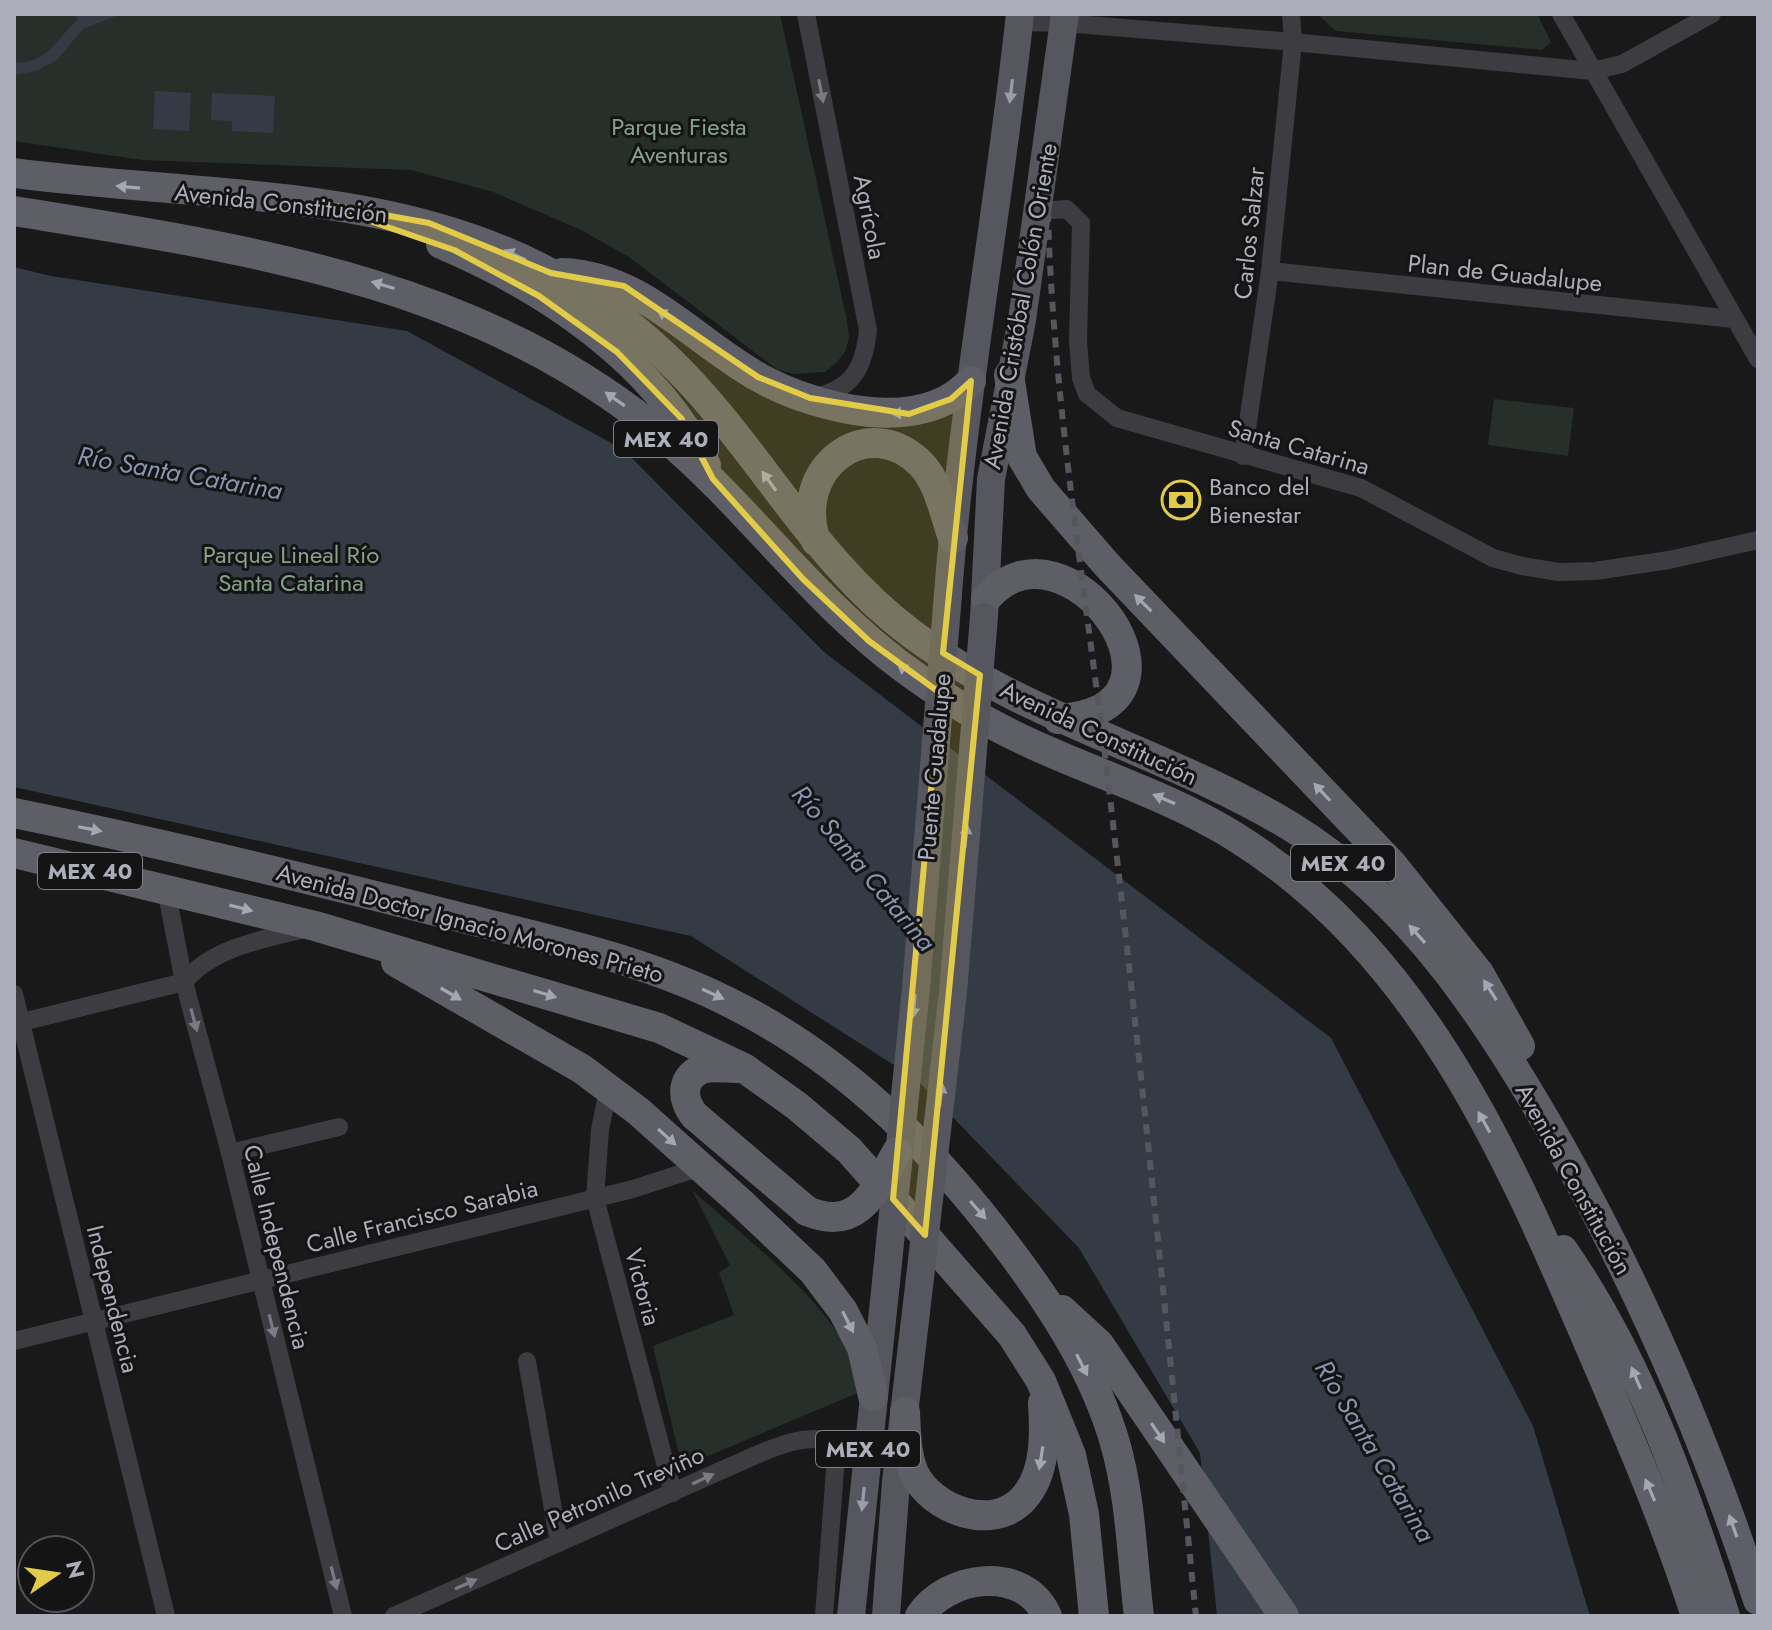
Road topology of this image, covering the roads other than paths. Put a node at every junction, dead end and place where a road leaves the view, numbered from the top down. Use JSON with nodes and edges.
{"nodes":[{"id":1,"x":806,"y":14,"type":"edge"},
{"id":2,"x":1291,"y":14,"type":"edge"},
{"id":3,"x":1561,"y":14,"type":"edge"},
{"id":4,"x":1712,"y":14,"type":"edge"},
{"id":5,"x":1020,"y":18,"type":"edge"},
{"id":6,"x":1065,"y":18,"type":"edge"},
{"id":7,"x":1293,"y":42,"type":"junction"},
{"id":8,"x":1592,"y":71,"type":"junction"},
{"id":9,"x":14,"y":173,"type":"edge"},
{"id":10,"x":318,"y":203,"type":"junction"},
{"id":11,"x":14,"y":211,"type":"edge"},
{"id":12,"x":1039,"y":211,"type":"junction"},
{"id":13,"x":1270,"y":271,"type":"junction"},
{"id":14,"x":551,"y":273,"type":"junction"},
{"id":15,"x":1734,"y":319,"type":"junction"},
{"id":16,"x":1758,"y":359,"type":"edge"},
{"id":17,"x":1009,"y":375,"type":"junction"},
{"id":18,"x":971,"y":381,"type":"junction"},
{"id":19,"x":810,"y":398,"type":"junction"},
{"id":20,"x":1243,"y":456,"type":"junction"},
{"id":21,"x":713,"y":479,"type":"junction"},
{"id":22,"x":953,"y":538,"type":"junction"},
{"id":23,"x":1758,"y":540,"type":"edge"},
{"id":24,"x":816,"y":543,"type":"junction"},
{"id":25,"x":985,"y":608,"type":"junction"},
{"id":26,"x":1058,"y":719,"type":"junction"},
{"id":27,"x":14,"y":813,"type":"edge"},
{"id":28,"x":14,"y":853,"type":"edge"},
{"id":29,"x":166,"y":889,"type":"junction"},
{"id":30,"x":315,"y":926,"type":"junction"},
{"id":31,"x":359,"y":941,"type":"junction"},
{"id":32,"x":184,"y":982,"type":"junction"},
{"id":33,"x":14,"y":994,"type":"edge"},
{"id":34,"x":18,"y":1023,"type":"edge"},
{"id":35,"x":744,"y":1068,"type":"junction"},
{"id":36,"x":608,"y":1090,"type":"junction"},
{"id":37,"x":1541,"y":1113,"type":"junction"},
{"id":38,"x":339,"y":1127,"type":"dead end"},
{"id":39,"x":897,"y":1152,"type":"junction"},
{"id":40,"x":230,"y":1153,"type":"junction"},
{"id":41,"x":701,"y":1167,"type":"junction"},
{"id":42,"x":1521,"y":1191,"type":"junction"},
{"id":43,"x":595,"y":1198,"type":"junction"},
{"id":44,"x":260,"y":1280,"type":"junction"},
{"id":45,"x":1044,"y":1296,"type":"junction"},
{"id":46,"x":94,"y":1321,"type":"junction"},
{"id":47,"x":14,"y":1341,"type":"edge"},
{"id":48,"x":527,"y":1361,"type":"dead end"},
{"id":49,"x":1041,"y":1381,"type":"junction"},
{"id":50,"x":873,"y":1396,"type":"junction"},
{"id":51,"x":905,"y":1412,"type":"junction"},
{"id":52,"x":673,"y":1493,"type":"junction"},
{"id":53,"x":559,"y":1543,"type":"junction"},
{"id":54,"x":1758,"y":1600,"type":"edge"},
{"id":55,"x":166,"y":1616,"type":"edge"},
{"id":56,"x":343,"y":1616,"type":"edge"},
{"id":57,"x":394,"y":1616,"type":"edge"},
{"id":58,"x":824,"y":1616,"type":"edge"},
{"id":59,"x":851,"y":1616,"type":"edge"},
{"id":60,"x":886,"y":1616,"type":"edge"},
{"id":61,"x":920,"y":1616,"type":"edge"},
{"id":62,"x":1047,"y":1616,"type":"edge"},
{"id":63,"x":1094,"y":1616,"type":"edge"},
{"id":64,"x":1139,"y":1616,"type":"edge"},
{"id":65,"x":1284,"y":1616,"type":"edge"},
{"id":66,"x":1696,"y":1616,"type":"edge"},
{"id":67,"x":1725,"y":1616,"type":"edge"}],
"edges":[{"from":1,"to":19,"type":"street","name":"Agrícola","one_way":true},
{"from":2,"to":7,"type":"street","name":"Carlos Salzar"},
{"from":3,"to":8,"type":"street"},
{"from":4,"to":8,"type":"street"},
{"from":5,"to":6,"type":"street"},
{"from":5,"to":18,"type":"main road","name":"Avenida Cristóbal Colón Oriente","number":"MEX 40","one_way":true},
{"from":6,"to":7,"type":"street"},
{"from":6,"to":12,"type":"main road","name":"Avenida Cristóbal Colón Oriente","number":"MEX 40"},
{"from":7,"to":8,"type":"street"},
{"from":7,"to":13,"type":"street","name":"Carlos Salzar"},
{"from":8,"to":15,"type":"street"},
{"from":10,"to":9,"type":"highway","name":"Avenida Constitución","number":"MEX 40","one_way":true},
{"from":14,"to":10,"type":"highway","name":"Avenida Constitución","number":"MEX 40","one_way":true},
{"from":10,"to":21,"type":"highway"},
{"from":21,"to":11,"type":"highway","name":"Avenida Constitución","number":"MEX 40","one_way":true},
{"from":12,"to":17,"type":"main road","name":"Avenida Cristóbal Colón Oriente","number":"MEX 40"},
{"from":12,"to":20,"type":"street","name":"Santa Catarina"},
{"from":13,"to":15,"type":"street","name":"Plan de Guadalupe"},
{"from":13,"to":20,"type":"street","name":"Carlos Salzar"},
{"from":19,"to":14,"type":"highway","one_way":true},
{"from":24,"to":14,"type":"highway","name":"Avenida Constitución","number":"MEX 40","one_way":true},
{"from":15,"to":16,"type":"street"},
{"from":17,"to":25,"type":"main road","name":"Avenida Cristóbal Colón Oriente","number":"MEX 40"},
{"from":37,"to":17,"type":"highway","one_way":true},
{"from":18,"to":19,"type":"highway","one_way":true},
{"from":18,"to":22,"type":"main road","name":"Avenida Cristóbal Colón Oriente","number":"MEX 40"},
{"from":20,"to":23,"type":"street","name":"Santa Catarina"},
{"from":42,"to":21,"type":"highway","name":"Avenida Constitución","number":"MEX 40","one_way":true},
{"from":22,"to":24,"type":"highway"},
{"from":22,"to":39,"type":"main road","name":"Puente Guadalupe","number":"MEX 40","one_way":true,"bridge":true},
{"from":24,"to":26,"type":"highway","name":"Avenida Constitución","number":"MEX 40"},
{"from":25,"to":26,"type":"highway"},
{"from":51,"to":25,"type":"main road","name":"Puente Guadalupe","number":"MEX 40","one_way":true,"bridge":true},
{"from":37,"to":26,"type":"highway","name":"Avenida Constitución","number":"MEX 40","one_way":true},
{"from":27,"to":45,"type":"highway","name":"Avenida Doctor Ignacio Morones Prieto","number":"MEX 40","one_way":true},
{"from":28,"to":29,"type":"highway","name":"Avenida Doctor Ignacio Morones Prieto","number":"MEX 40"},
{"from":29,"to":30,"type":"highway","name":"Avenida Doctor Ignacio Morones Prieto","number":"MEX 40","one_way":true},
{"from":29,"to":32,"type":"street","name":"Calle Independencia"},
{"from":30,"to":31,"type":"highway","name":"Avenida Doctor Ignacio Morones Prieto","number":"MEX 40"},
{"from":30,"to":32,"type":"street"},
{"from":31,"to":35,"type":"highway","name":"Avenida Doctor Ignacio Morones Prieto","number":"MEX 40","one_way":true},
{"from":31,"to":36,"type":"highway","one_way":true},
{"from":32,"to":34,"type":"street"},
{"from":32,"to":40,"type":"street","name":"Calle Independencia","one_way":true},
{"from":33,"to":34,"type":"street","name":"Independencia"},
{"from":34,"to":46,"type":"street","name":"Independencia"},
{"from":35,"to":39,"type":"highway","bridge":true},
{"from":35,"to":49,"type":"highway","name":"Avenida Doctor Ignacio Morones Prieto","number":"MEX 40"},
{"from":36,"to":41,"type":"highway","one_way":true},
{"from":36,"to":43,"type":"street","name":"Victoria"},
{"from":54,"to":37,"type":"highway","name":"Avenida Constitución","number":"MEX 40","one_way":true},
{"from":38,"to":40,"type":"street"},
{"from":39,"to":50,"type":"main road","name":"Puente Guadalupe","number":"MEX 40","bridge":true},
{"from":40,"to":44,"type":"street","name":"Calle Independencia"},
{"from":41,"to":43,"type":"street","name":"Calle Francisco Sarabia"},
{"from":41,"to":50,"type":"highway","one_way":true},
{"from":66,"to":42,"type":"highway","name":"Avenida Constitución","number":"MEX 40","one_way":true},
{"from":67,"to":42,"type":"highway","one_way":true},
{"from":43,"to":44,"type":"street","name":"Calle Francisco Sarabia"},
{"from":43,"to":52,"type":"street","name":"Victoria"},
{"from":44,"to":46,"type":"street","name":"Calle Francisco Sarabia"},
{"from":44,"to":56,"type":"street","name":"Calle Independencia","one_way":true},
{"from":45,"to":64,"type":"highway","name":"Avenida Doctor Ignacio Morones Prieto","number":"MEX 40","one_way":true},
{"from":45,"to":65,"type":"highway","one_way":true},
{"from":46,"to":47,"type":"street","name":"Calle Francisco Sarabia"},
{"from":46,"to":55,"type":"street","name":"Independencia"},
{"from":48,"to":53,"type":"street"},
{"from":49,"to":51,"type":"highway","one_way":true},
{"from":49,"to":63,"type":"highway","name":"Avenida Doctor Ignacio Morones Prieto","number":"MEX 40"},
{"from":50,"to":59,"type":"main road","number":"MEX 40","one_way":true},
{"from":51,"to":60,"type":"main road","number":"MEX 40"},
{"from":52,"to":53,"type":"street","name":"Calle Petronilo Treviño"},
{"from":52,"to":58,"type":"street","name":"Calle Petronilo Treviño","one_way":true},
{"from":57,"to":53,"type":"street","name":"Calle Petronilo Treviño","one_way":true},
{"from":61,"to":62,"type":"highway"}]}
